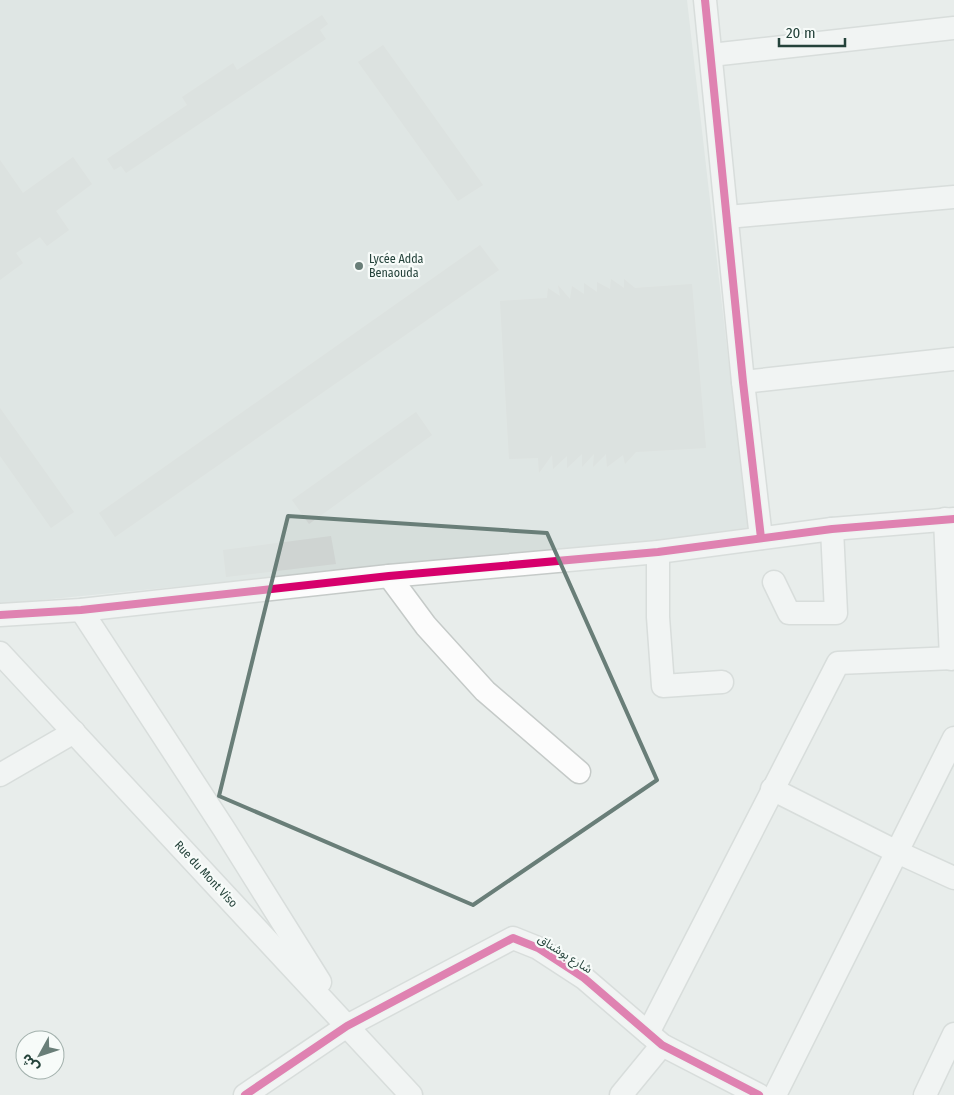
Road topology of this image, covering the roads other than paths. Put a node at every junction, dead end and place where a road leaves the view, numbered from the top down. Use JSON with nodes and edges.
{"nodes":[{"id":1,"x":705,"y":0,"type":"edge"},
{"id":2,"x":954,"y":28,"type":"edge"},
{"id":3,"x":711,"y":55,"type":"junction"},
{"id":4,"x":954,"y":197,"type":"edge"},
{"id":5,"x":727,"y":217,"type":"junction"},
{"id":6,"x":954,"y":359,"type":"edge"},
{"id":7,"x":743,"y":382,"type":"junction"},
{"id":8,"x":949,"y":519,"type":"edge"},
{"id":9,"x":832,"y":529,"type":"junction"},
{"id":10,"x":761,"y":538,"type":"junction"},
{"id":11,"x":658,"y":552,"type":"junction"},
{"id":12,"x":389,"y":576,"type":"junction"},
{"id":13,"x":774,"y":582,"type":"dead end"},
{"id":14,"x":81,"y":610,"type":"junction"},
{"id":15,"x":0,"y":615,"type":"edge"},
{"id":16,"x":0,"y":653,"type":"edge"},
{"id":17,"x":953,"y":659,"type":"edge"},
{"id":18,"x":722,"y":682,"type":"dead end"},
{"id":19,"x":74,"y":732,"type":"junction"},
{"id":20,"x":954,"y":738,"type":"edge"},
{"id":21,"x":579,"y":772,"type":"dead end"},
{"id":22,"x":0,"y":775,"type":"edge"},
{"id":23,"x":772,"y":790,"type":"junction"},
{"id":24,"x":896,"y":852,"type":"junction"},
{"id":25,"x":954,"y":878,"type":"edge"},
{"id":26,"x":347,"y":1026,"type":"junction"},
{"id":27,"x":954,"y":1034,"type":"edge"},
{"id":28,"x":655,"y":1039,"type":"junction"},
{"id":29,"x":948,"y":1063,"type":"edge"},
{"id":30,"x":244,"y":1095,"type":"edge"},
{"id":31,"x":411,"y":1095,"type":"edge"},
{"id":32,"x":621,"y":1095,"type":"edge"},
{"id":33,"x":759,"y":1095,"type":"edge"},
{"id":34,"x":775,"y":1095,"type":"edge"},
{"id":35,"x":925,"y":1095,"type":"edge"}],
"edges":[{"from":1,"to":3,"type":"street"},
{"from":2,"to":3,"type":"street"},
{"from":3,"to":5,"type":"street"},
{"from":4,"to":5,"type":"street"},
{"from":5,"to":7,"type":"street"},
{"from":6,"to":7,"type":"street"},
{"from":7,"to":10,"type":"street"},
{"from":8,"to":9,"type":"street"},
{"from":8,"to":17,"type":"street"},
{"from":9,"to":10,"type":"street"},
{"from":9,"to":13,"type":"street"},
{"from":10,"to":11,"type":"street"},
{"from":11,"to":12,"type":"street"},
{"from":11,"to":18,"type":"street"},
{"from":12,"to":14,"type":"street"},
{"from":12,"to":21,"type":"street"},
{"from":14,"to":15,"type":"street"},
{"from":14,"to":26,"type":"street"},
{"from":16,"to":19,"type":"street","name":"Rue du Mont Viso"},
{"from":17,"to":23,"type":"street"},
{"from":19,"to":22,"type":"street"},
{"from":19,"to":26,"type":"street","name":"Rue du Mont Viso"},
{"from":20,"to":24,"type":"street"},
{"from":23,"to":24,"type":"street"},
{"from":23,"to":28,"type":"street"},
{"from":24,"to":25,"type":"street"},
{"from":24,"to":34,"type":"street"},
{"from":26,"to":28,"type":"street","name":"شارع بوشناق"},
{"from":26,"to":30,"type":"street"},
{"from":26,"to":31,"type":"street","name":"Rue du Mont Viso"},
{"from":27,"to":29,"type":"street"},
{"from":28,"to":32,"type":"street"},
{"from":28,"to":33,"type":"street","name":"شارع بوشناق"},
{"from":29,"to":35,"type":"street"}]}
